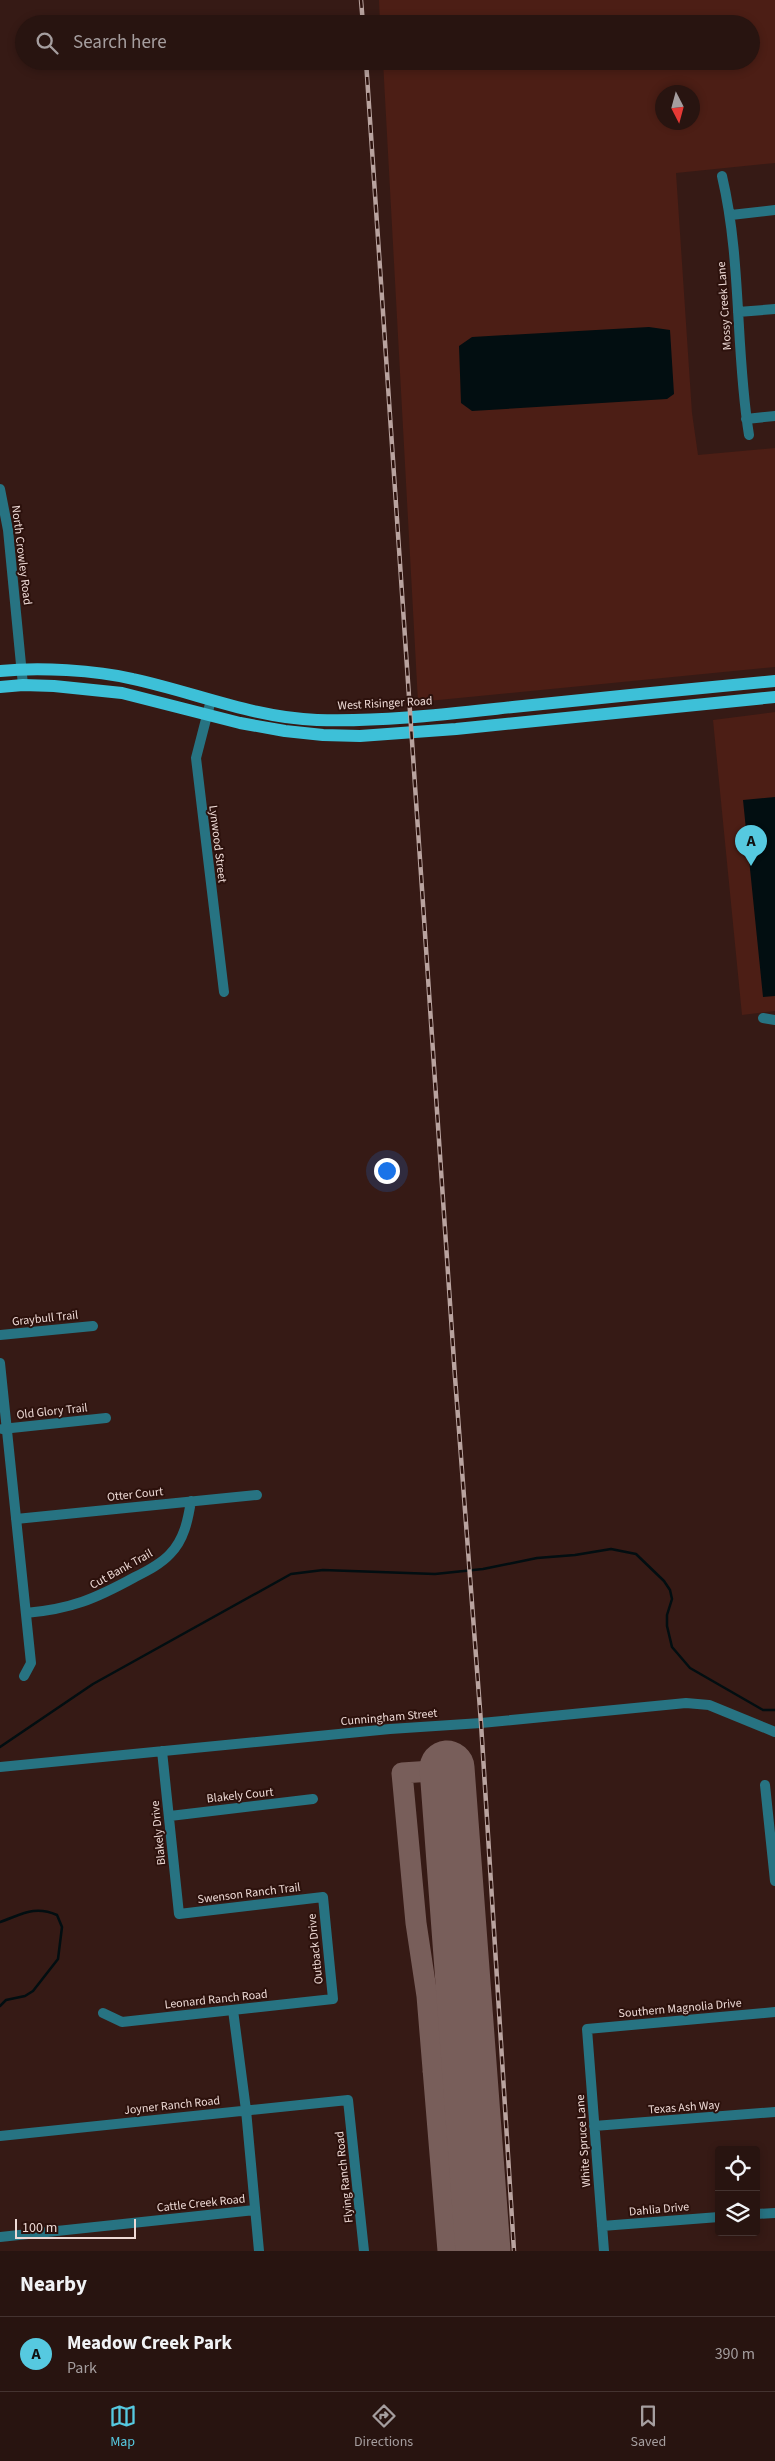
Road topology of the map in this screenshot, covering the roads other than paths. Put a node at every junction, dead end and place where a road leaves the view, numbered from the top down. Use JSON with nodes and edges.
{"nodes":[{"id":1,"x":722,"y":176,"type":"dead end"},
{"id":2,"x":775,"y":210,"type":"edge"},
{"id":3,"x":731,"y":215,"type":"junction"},
{"id":4,"x":775,"y":309,"type":"edge"},
{"id":5,"x":738,"y":312,"type":"junction"},
{"id":6,"x":775,"y":416,"type":"edge"},
{"id":7,"x":746,"y":419,"type":"junction"},
{"id":8,"x":749,"y":435,"type":"dead end"},
{"id":9,"x":0,"y":489,"type":"edge"},
{"id":10,"x":21,"y":669,"type":"junction"},
{"id":11,"x":0,"y":671,"type":"edge"},
{"id":12,"x":775,"y":681,"type":"edge"},
{"id":13,"x":23,"y":684,"type":"junction"},
{"id":14,"x":0,"y":687,"type":"edge"},
{"id":15,"x":712,"y":687,"type":"junction"},
{"id":16,"x":775,"y":697,"type":"edge"},
{"id":17,"x":211,"y":700,"type":"junction"},
{"id":18,"x":636,"y":711,"type":"junction"},
{"id":19,"x":207,"y":714,"type":"junction"},
{"id":20,"x":224,"y":992,"type":"dead end"},
{"id":21,"x":762,"y":1018,"type":"dead end"},
{"id":22,"x":775,"y":1020,"type":"edge"},
{"id":23,"x":93,"y":1326,"type":"dead end"},
{"id":24,"x":0,"y":1335,"type":"edge"},
{"id":25,"x":0,"y":1362,"type":"edge"},
{"id":26,"x":106,"y":1418,"type":"dead end"},
{"id":27,"x":3,"y":1428,"type":"edge"},
{"id":28,"x":257,"y":1495,"type":"dead end"},
{"id":29,"x":191,"y":1501,"type":"junction"},
{"id":30,"x":16,"y":1519,"type":"junction"},
{"id":31,"x":26,"y":1613,"type":"junction"},
{"id":32,"x":24,"y":1676,"type":"dead end"},
{"id":33,"x":775,"y":1732,"type":"edge"},
{"id":34,"x":162,"y":1751,"type":"junction"},
{"id":35,"x":0,"y":1767,"type":"edge"},
{"id":36,"x":765,"y":1785,"type":"dead end"},
{"id":37,"x":313,"y":1800,"type":"dead end"},
{"id":38,"x":170,"y":1816,"type":"junction"},
{"id":39,"x":775,"y":1881,"type":"edge"},
{"id":40,"x":323,"y":1897,"type":"joint"},
{"id":41,"x":178,"y":1914,"type":"joint"},
{"id":42,"x":333,"y":1999,"type":"joint"},
{"id":43,"x":233,"y":2010,"type":"junction"},
{"id":44,"x":775,"y":2012,"type":"edge"},
{"id":45,"x":103,"y":2013,"type":"dead end"},
{"id":46,"x":587,"y":2029,"type":"joint"},
{"id":47,"x":348,"y":2100,"type":"joint"},
{"id":48,"x":246,"y":2110,"type":"junction"},
{"id":49,"x":775,"y":2112,"type":"edge"},
{"id":50,"x":594,"y":2126,"type":"junction"},
{"id":51,"x":0,"y":2136,"type":"edge"},
{"id":52,"x":255,"y":2210,"type":"junction"},
{"id":53,"x":775,"y":2212,"type":"edge"},
{"id":54,"x":760,"y":2214,"type":"edge"},
{"id":55,"x":715,"y":2217,"type":"edge"},
{"id":56,"x":602,"y":2226,"type":"junction"},
{"id":57,"x":0,"y":2237,"type":"edge"},
{"id":58,"x":259,"y":2251,"type":"edge"},
{"id":59,"x":364,"y":2251,"type":"edge"},
{"id":60,"x":604,"y":2251,"type":"edge"}],
"edges":[{"from":1,"to":3,"type":"street","name":"Mossy Creek Lane"},
{"from":2,"to":3,"type":"street"},
{"from":3,"to":5,"type":"street","name":"Mossy Creek Lane"},
{"from":4,"to":5,"type":"street"},
{"from":5,"to":7,"type":"street","name":"Mossy Creek Lane"},
{"from":6,"to":7,"type":"street"},
{"from":7,"to":8,"type":"street","name":"Mossy Creek Lane"},
{"from":9,"to":10,"type":"street","name":"North Crowley Road"},
{"from":10,"to":11,"type":"main road","name":"West Risinger Road"},
{"from":10,"to":13,"type":"street","name":"North Crowley Road"},
{"from":10,"to":17,"type":"main road","name":"West Risinger Road"},
{"from":12,"to":15,"type":"main road","name":"West Risinger Road"},
{"from":13,"to":14,"type":"main road"},
{"from":13,"to":19,"type":"main road"},
{"from":15,"to":17,"type":"main road","name":"West Risinger Road"},
{"from":15,"to":18,"type":"main road"},
{"from":16,"to":18,"type":"main road"},
{"from":17,"to":19,"type":"street","name":"Lynwood Street"},
{"from":18,"to":19,"type":"main road"},
{"from":19,"to":20,"type":"street","name":"Lynwood Street"},
{"from":21,"to":22,"type":"street"},
{"from":23,"to":24,"type":"street","name":"Graybull Trail"},
{"from":25,"to":27,"type":"street"},
{"from":26,"to":27,"type":"street","name":"Old Glory Trail"},
{"from":27,"to":30,"type":"street"},
{"from":28,"to":29,"type":"street","name":"Otter Court"},
{"from":29,"to":30,"type":"street","name":"Otter Court"},
{"from":29,"to":31,"type":"street","name":"Cut Bank Trail"},
{"from":30,"to":31,"type":"street"},
{"from":31,"to":32,"type":"street"},
{"from":33,"to":34,"type":"street","name":"Cunningham Street"},
{"from":34,"to":35,"type":"street","name":"Cunningham Street"},
{"from":34,"to":38,"type":"street","name":"Blakely Drive"},
{"from":36,"to":39,"type":"street"},
{"from":37,"to":38,"type":"street","name":"Blakely Court"},
{"from":38,"to":41,"type":"street","name":"Blakely Drive"},
{"from":40,"to":41,"type":"street","name":"Swenson Ranch Trail"},
{"from":40,"to":42,"type":"street","name":"Outback Drive"},
{"from":42,"to":43,"type":"street","name":"Leonard Ranch Road"},
{"from":43,"to":45,"type":"street","name":"Leonard Ranch Road"},
{"from":43,"to":48,"type":"street"},
{"from":44,"to":46,"type":"street","name":"Southern Magnolia Drive"},
{"from":46,"to":50,"type":"street","name":"White Spruce Lane"},
{"from":47,"to":48,"type":"street","name":"Joyner Ranch Road"},
{"from":47,"to":59,"type":"street","name":"Flying Ranch Road"},
{"from":48,"to":51,"type":"street","name":"Joyner Ranch Road"},
{"from":48,"to":52,"type":"street"},
{"from":49,"to":50,"type":"street","name":"Texas Ash Way"},
{"from":50,"to":56,"type":"street","name":"White Spruce Lane"},
{"from":52,"to":57,"type":"street","name":"Cattle Creek Road"},
{"from":52,"to":58,"type":"street"},
{"from":53,"to":54,"type":"street"},
{"from":55,"to":56,"type":"street","name":"Dahlia Drive"},
{"from":56,"to":60,"type":"street","name":"White Spruce Lane"}]}
